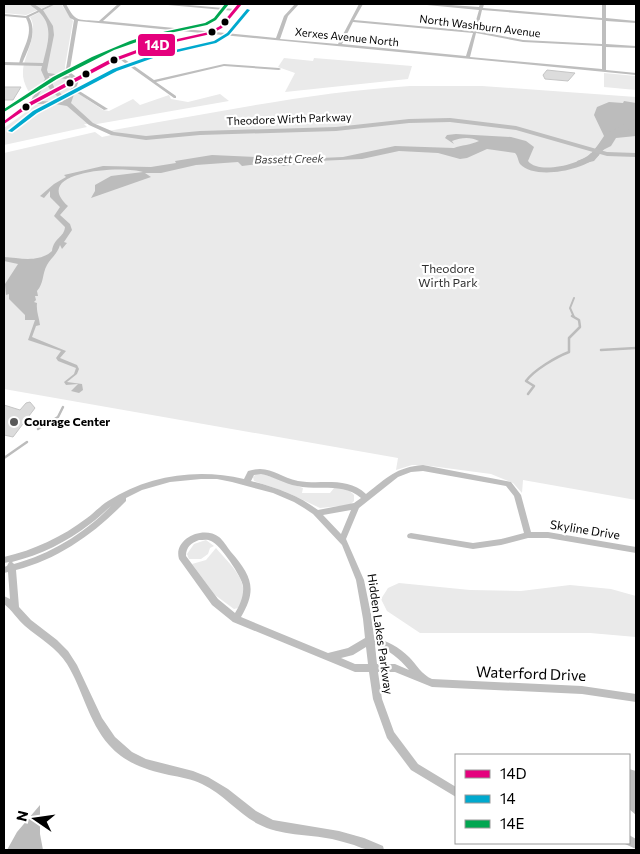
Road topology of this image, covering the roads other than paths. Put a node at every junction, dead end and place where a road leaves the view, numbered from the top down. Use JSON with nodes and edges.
{"nodes":[{"id":1,"x":31,"y":4,"type":"edge"},
{"id":2,"x":54,"y":4,"type":"edge"},
{"id":3,"x":64,"y":4,"type":"edge"},
{"id":4,"x":120,"y":4,"type":"edge"},
{"id":5,"x":168,"y":4,"type":"edge"},
{"id":6,"x":240,"y":4,"type":"edge"},
{"id":7,"x":297,"y":4,"type":"edge"},
{"id":8,"x":361,"y":4,"type":"edge"},
{"id":9,"x":427,"y":4,"type":"edge"},
{"id":10,"x":604,"y":4,"type":"edge"},
{"id":11,"x":482,"y":6,"type":"edge"},
{"id":12,"x":235,"y":10,"type":"junction"},
{"id":13,"x":41,"y":11,"type":"junction"},
{"id":14,"x":4,"y":14,"type":"edge"},
{"id":15,"x":27,"y":17,"type":"junction"},
{"id":16,"x":604,"y":19,"type":"junction"},
{"id":17,"x":76,"y":20,"type":"junction"},
{"id":18,"x":352,"y":21,"type":"junction"},
{"id":19,"x":100,"y":22,"type":"junction"},
{"id":20,"x":636,"y":22,"type":"edge"},
{"id":21,"x":475,"y":32,"type":"junction"},
{"id":22,"x":210,"y":33,"type":"junction"},
{"id":23,"x":278,"y":39,"type":"junction"},
{"id":24,"x":605,"y":44,"type":"junction"},
{"id":25,"x":339,"y":46,"type":"junction"},
{"id":26,"x":636,"y":47,"type":"edge"},
{"id":27,"x":119,"y":57,"type":"junction"},
{"id":28,"x":468,"y":58,"type":"junction"},
{"id":29,"x":4,"y":64,"type":"edge"},
{"id":30,"x":20,"y":64,"type":"junction"},
{"id":31,"x":46,"y":64,"type":"junction"},
{"id":32,"x":279,"y":70,"type":"dead end"},
{"id":33,"x":604,"y":71,"type":"junction"},
{"id":34,"x":636,"y":74,"type":"edge"},
{"id":35,"x":46,"y":77,"type":"junction"},
{"id":36,"x":77,"y":79,"type":"junction"},
{"id":37,"x":155,"y":82,"type":"junction"},
{"id":38,"x":72,"y":88,"type":"junction"},
{"id":39,"x":53,"y":92,"type":"junction"},
{"id":40,"x":174,"y":97,"type":"dead end"},
{"id":41,"x":30,"y":104,"type":"junction"},
{"id":42,"x":68,"y":104,"type":"junction"},
{"id":43,"x":106,"y":109,"type":"dead end"},
{"id":44,"x":4,"y":123,"type":"edge"},
{"id":45,"x":602,"y":153,"type":"joint"},
{"id":46,"x":636,"y":155,"type":"edge"},
{"id":47,"x":246,"y":483,"type":"junction"},
{"id":48,"x":125,"y":497,"type":"junction"},
{"id":49,"x":366,"y":498,"type":"junction"},
{"id":50,"x":356,"y":506,"type":"junction"},
{"id":51,"x":317,"y":513,"type":"junction"},
{"id":52,"x":528,"y":535,"type":"junction"},
{"id":53,"x":411,"y":536,"type":"dead end"},
{"id":54,"x":343,"y":538,"type":"junction"},
{"id":55,"x":636,"y":550,"type":"edge"},
{"id":56,"x":7,"y":560,"type":"edge"},
{"id":57,"x":7,"y":569,"type":"edge"},
{"id":58,"x":4,"y":600,"type":"edge"},
{"id":59,"x":15,"y":606,"type":"junction"},
{"id":60,"x":236,"y":619,"type":"junction"},
{"id":61,"x":370,"y":640,"type":"junction"},
{"id":62,"x":330,"y":656,"type":"junction"},
{"id":63,"x":372,"y":668,"type":"junction"},
{"id":64,"x":425,"y":681,"type":"junction"},
{"id":65,"x":636,"y":698,"type":"edge"},
{"id":66,"x":455,"y":791,"type":"edge"},
{"id":67,"x":379,"y":850,"type":"edge"}],
"edges":[{"from":1,"to":13,"type":"street"},
{"from":2,"to":13,"type":"street"},
{"from":3,"to":17,"type":"street"},
{"from":4,"to":19,"type":"street"},
{"from":5,"to":12,"type":"street"},
{"from":6,"to":12,"type":"street"},
{"from":7,"to":23,"type":"street"},
{"from":8,"to":18,"type":"street"},
{"from":9,"to":11,"type":"street"},
{"from":10,"to":16,"type":"street"},
{"from":11,"to":16,"type":"street"},
{"from":11,"to":21,"type":"street"},
{"from":12,"to":22,"type":"street"},
{"from":13,"to":15,"type":"street"},
{"from":13,"to":31,"type":"street"},
{"from":14,"to":15,"type":"street"},
{"from":15,"to":30,"type":"street"},
{"from":16,"to":20,"type":"street"},
{"from":16,"to":24,"type":"street"},
{"from":17,"to":19,"type":"street","name":"Xerxes Avenue North"},
{"from":17,"to":36,"type":"street"},
{"from":18,"to":21,"type":"street","name":"North Washburn Avenue"},
{"from":18,"to":25,"type":"street"},
{"from":19,"to":22,"type":"street","name":"Xerxes Avenue North"},
{"from":21,"to":24,"type":"street","name":"North Washburn Avenue"},
{"from":21,"to":28,"type":"street"},
{"from":22,"to":23,"type":"street","name":"Xerxes Avenue North"},
{"from":22,"to":27,"type":"street"},
{"from":23,"to":25,"type":"street","name":"Xerxes Avenue North"},
{"from":24,"to":26,"type":"street","name":"North Washburn Avenue"},
{"from":24,"to":33,"type":"street"},
{"from":25,"to":28,"type":"street","name":"Xerxes Avenue North"},
{"from":27,"to":36,"type":"street"},
{"from":27,"to":37,"type":"street"},
{"from":28,"to":33,"type":"street","name":"Xerxes Avenue North"},
{"from":29,"to":30,"type":"street"},
{"from":30,"to":31,"type":"street"},
{"from":31,"to":35,"type":"street"},
{"from":32,"to":37,"type":"street"},
{"from":33,"to":34,"type":"street","name":"Xerxes Avenue North"},
{"from":35,"to":36,"type":"street"},
{"from":35,"to":39,"type":"street","name":"Theodore Wirth Parkway"},
{"from":35,"to":41,"type":"street"},
{"from":36,"to":38,"type":"street"},
{"from":36,"to":39,"type":"street"},
{"from":37,"to":40,"type":"street"},
{"from":38,"to":42,"type":"street"},
{"from":38,"to":43,"type":"street"},
{"from":39,"to":41,"type":"street"},
{"from":39,"to":42,"type":"street","name":"Theodore Wirth Parkway"},
{"from":41,"to":42,"type":"street"},
{"from":41,"to":44,"type":"street"},
{"from":42,"to":45,"type":"street","name":"Theodore Wirth Parkway"},
{"from":45,"to":46,"type":"street","name":"Theodore Wirth Parkway"},
{"from":47,"to":48,"type":"street","name":"Hidden Lakes Parkway"},
{"from":47,"to":49,"type":"street"},
{"from":47,"to":51,"type":"street","name":"Hidden Lakes Parkway"},
{"from":48,"to":56,"type":"street","name":"Hidden Lakes Parkway"},
{"from":48,"to":57,"type":"street","name":"Hidden Lakes Parkway"},
{"from":49,"to":50,"type":"street"},
{"from":49,"to":52,"type":"street"},
{"from":50,"to":51,"type":"street"},
{"from":50,"to":54,"type":"street"},
{"from":51,"to":54,"type":"street","name":"Hidden Lakes Parkway"},
{"from":52,"to":53,"type":"street","name":"Skyline Drive"},
{"from":52,"to":55,"type":"street","name":"Skyline Drive"},
{"from":54,"to":61,"type":"street","name":"Hidden Lakes Parkway"},
{"from":56,"to":57,"type":"street"},
{"from":57,"to":59,"type":"street"},
{"from":58,"to":59,"type":"street"},
{"from":59,"to":67,"type":"street"},
{"from":60,"to":60,"type":"street","name":"Waterford Drive"},
{"from":60,"to":62,"type":"street","name":"Waterford Drive"},
{"from":61,"to":62,"type":"street"},
{"from":61,"to":63,"type":"street","name":"Hidden Lakes Parkway"},
{"from":61,"to":64,"type":"street"},
{"from":62,"to":63,"type":"street","name":"Waterford Drive"},
{"from":63,"to":64,"type":"street","name":"Waterford Drive"},
{"from":63,"to":66,"type":"street","name":"Hidden Lakes Parkway"},
{"from":64,"to":65,"type":"street","name":"Waterford Drive"}]}
